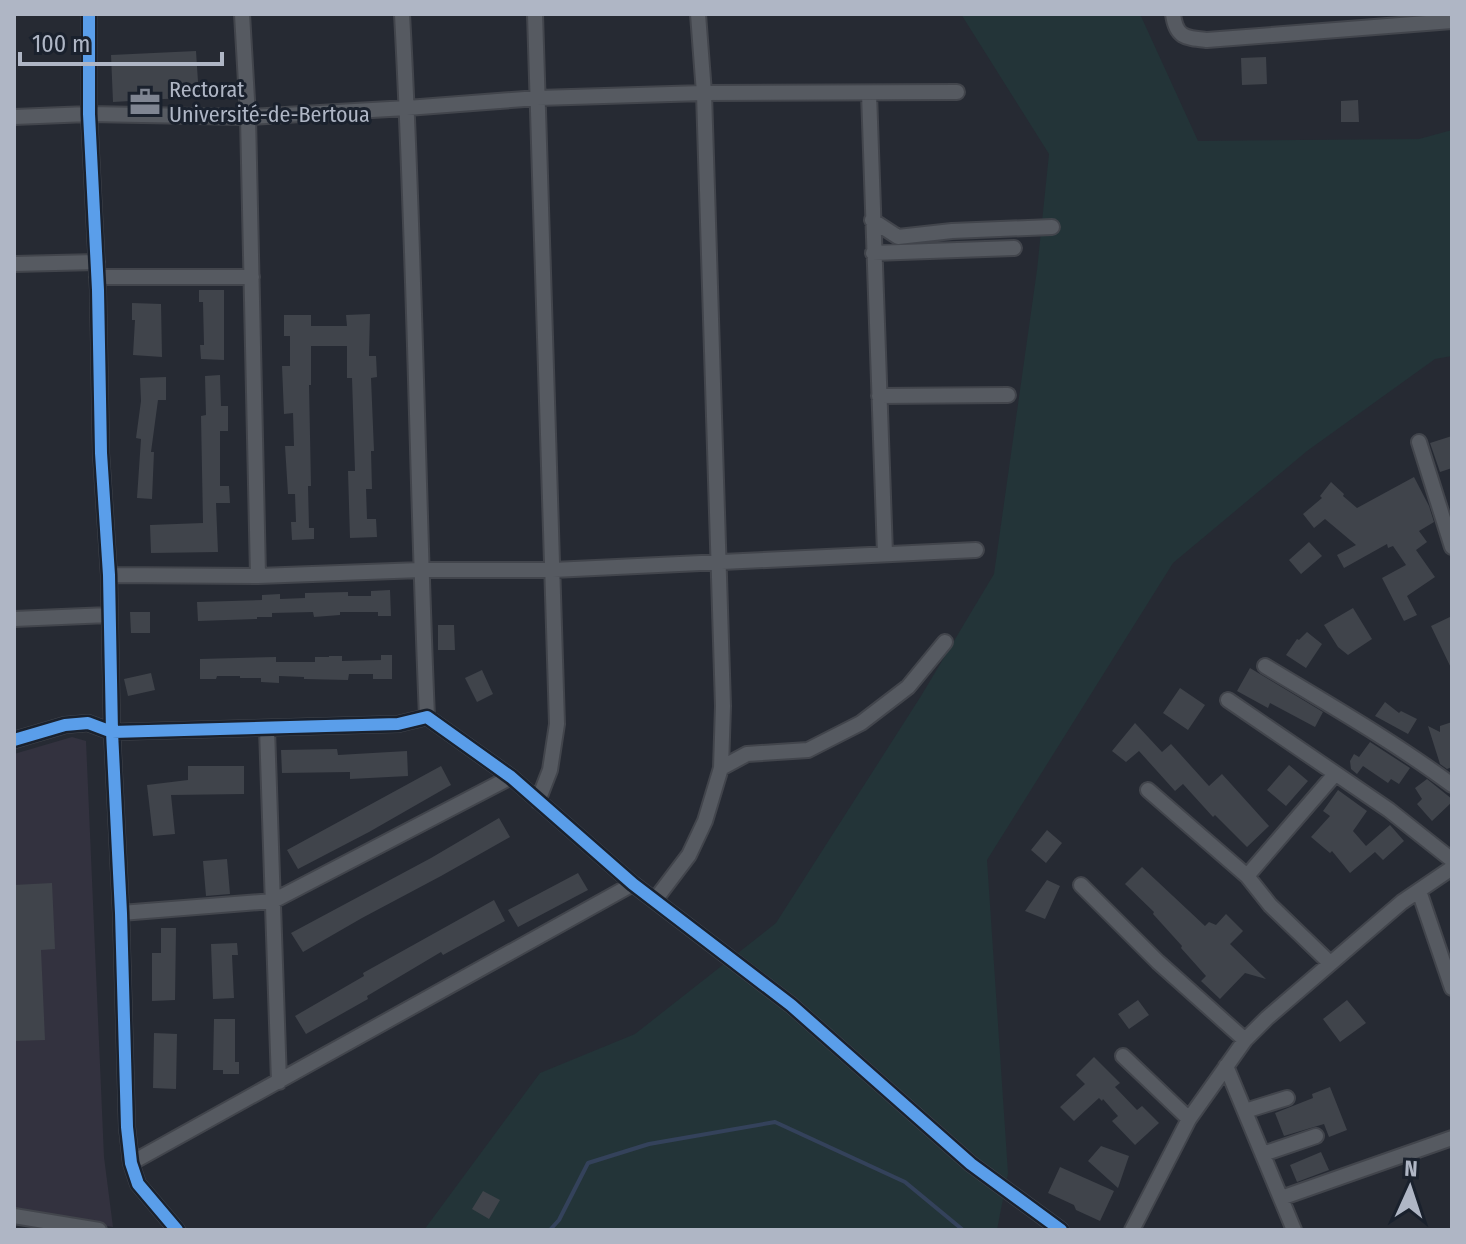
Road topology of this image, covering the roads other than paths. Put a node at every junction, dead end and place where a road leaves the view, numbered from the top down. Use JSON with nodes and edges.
{"nodes":[{"id":1,"x":89,"y":14,"type":"edge"},
{"id":2,"x":242,"y":14,"type":"edge"},
{"id":3,"x":402,"y":14,"type":"edge"},
{"id":4,"x":535,"y":14,"type":"edge"},
{"id":5,"x":698,"y":14,"type":"edge"},
{"id":6,"x":1173,"y":14,"type":"edge"},
{"id":7,"x":1452,"y":21,"type":"edge"},
{"id":8,"x":957,"y":92,"type":"dead end"},
{"id":9,"x":704,"y":93,"type":"junction"},
{"id":10,"x":869,"y":93,"type":"junction"},
{"id":11,"x":538,"y":98,"type":"junction"},
{"id":12,"x":407,"y":108,"type":"junction"},
{"id":13,"x":89,"y":114,"type":"junction"},
{"id":14,"x":14,"y":117,"type":"edge"},
{"id":15,"x":248,"y":117,"type":"junction"},
{"id":16,"x":872,"y":220,"type":"junction"},
{"id":17,"x":1052,"y":227,"type":"dead end"},
{"id":18,"x":1014,"y":248,"type":"dead end"},
{"id":19,"x":873,"y":253,"type":"junction"},
{"id":20,"x":14,"y":264,"type":"edge"},
{"id":21,"x":97,"y":270,"type":"junction"},
{"id":22,"x":252,"y":277,"type":"junction"},
{"id":23,"x":1008,"y":395,"type":"dead end"},
{"id":24,"x":879,"y":396,"type":"junction"},
{"id":25,"x":1419,"y":442,"type":"dead end"},
{"id":26,"x":1452,"y":547,"type":"edge"},
{"id":27,"x":976,"y":550,"type":"dead end"},
{"id":28,"x":885,"y":554,"type":"junction"},
{"id":29,"x":719,"y":563,"type":"junction"},
{"id":30,"x":421,"y":570,"type":"junction"},
{"id":31,"x":553,"y":570,"type":"junction"},
{"id":32,"x":109,"y":575,"type":"junction"},
{"id":33,"x":258,"y":576,"type":"junction"},
{"id":34,"x":109,"y":615,"type":"junction"},
{"id":35,"x":14,"y":619,"type":"edge"},
{"id":36,"x":945,"y":642,"type":"dead end"},
{"id":37,"x":1265,"y":666,"type":"dead end"},
{"id":38,"x":1228,"y":700,"type":"dead end"},
{"id":39,"x":427,"y":717,"type":"junction"},
{"id":40,"x":267,"y":729,"type":"junction"},
{"id":41,"x":112,"y":732,"type":"junction"},
{"id":42,"x":14,"y":740,"type":"edge"},
{"id":43,"x":721,"y":768,"type":"junction"},
{"id":44,"x":1335,"y":774,"type":"junction"},
{"id":45,"x":511,"y":777,"type":"junction"},
{"id":46,"x":1452,"y":785,"type":"edge"},
{"id":47,"x":1148,"y":790,"type":"dead end"},
{"id":48,"x":538,"y":801,"type":"junction"},
{"id":49,"x":1452,"y":860,"type":"edge"},
{"id":50,"x":1452,"y":868,"type":"edge"},
{"id":51,"x":1247,"y":876,"type":"junction"},
{"id":52,"x":633,"y":884,"type":"junction"},
{"id":53,"x":1081,"y":885,"type":"dead end"},
{"id":54,"x":1419,"y":891,"type":"junction"},
{"id":55,"x":655,"y":900,"type":"junction"},
{"id":56,"x":273,"y":901,"type":"junction"},
{"id":57,"x":121,"y":913,"type":"junction"},
{"id":58,"x":1330,"y":963,"type":"junction"},
{"id":59,"x":1452,"y":988,"type":"edge"},
{"id":60,"x":1245,"y":1040,"type":"junction"},
{"id":61,"x":1123,"y":1056,"type":"dead end"},
{"id":62,"x":1226,"y":1066,"type":"junction"},
{"id":63,"x":279,"y":1082,"type":"junction"},
{"id":64,"x":1287,"y":1098,"type":"dead end"},
{"id":65,"x":1245,"y":1111,"type":"junction"},
{"id":66,"x":1189,"y":1119,"type":"junction"},
{"id":67,"x":1316,"y":1136,"type":"dead end"},
{"id":68,"x":1452,"y":1138,"type":"edge"},
{"id":69,"x":1263,"y":1154,"type":"junction"},
{"id":70,"x":131,"y":1163,"type":"junction"},
{"id":71,"x":1281,"y":1198,"type":"junction"},
{"id":72,"x":14,"y":1216,"type":"edge"},
{"id":73,"x":99,"y":1230,"type":"edge"},
{"id":74,"x":177,"y":1230,"type":"edge"},
{"id":75,"x":1061,"y":1230,"type":"edge"},
{"id":76,"x":1132,"y":1230,"type":"edge"},
{"id":77,"x":1294,"y":1230,"type":"edge"}],
"edges":[{"from":1,"to":13,"type":"street"},
{"from":2,"to":15,"type":"street"},
{"from":3,"to":12,"type":"street"},
{"from":4,"to":11,"type":"street"},
{"from":5,"to":9,"type":"street"},
{"from":6,"to":7,"type":"street"},
{"from":8,"to":10,"type":"street"},
{"from":9,"to":10,"type":"street"},
{"from":9,"to":11,"type":"street"},
{"from":9,"to":29,"type":"street"},
{"from":10,"to":16,"type":"street"},
{"from":11,"to":12,"type":"street"},
{"from":11,"to":31,"type":"street"},
{"from":12,"to":15,"type":"street"},
{"from":12,"to":30,"type":"street"},
{"from":13,"to":14,"type":"street"},
{"from":13,"to":15,"type":"street"},
{"from":13,"to":21,"type":"street"},
{"from":15,"to":22,"type":"street"},
{"from":16,"to":17,"type":"street"},
{"from":16,"to":19,"type":"street"},
{"from":18,"to":19,"type":"street"},
{"from":19,"to":24,"type":"street"},
{"from":20,"to":21,"type":"street"},
{"from":21,"to":22,"type":"street"},
{"from":21,"to":32,"type":"street"},
{"from":22,"to":33,"type":"street"},
{"from":23,"to":24,"type":"street"},
{"from":24,"to":28,"type":"street"},
{"from":25,"to":26,"type":"street"},
{"from":27,"to":28,"type":"street"},
{"from":28,"to":29,"type":"street"},
{"from":29,"to":31,"type":"street"},
{"from":29,"to":43,"type":"street"},
{"from":30,"to":31,"type":"street"},
{"from":30,"to":33,"type":"street"},
{"from":30,"to":39,"type":"street"},
{"from":31,"to":48,"type":"street"},
{"from":32,"to":33,"type":"street"},
{"from":32,"to":34,"type":"street"},
{"from":34,"to":35,"type":"street"},
{"from":34,"to":41,"type":"street"},
{"from":36,"to":43,"type":"street"},
{"from":37,"to":46,"type":"street"},
{"from":38,"to":44,"type":"street"},
{"from":39,"to":40,"type":"street"},
{"from":39,"to":45,"type":"street"},
{"from":40,"to":41,"type":"street"},
{"from":40,"to":56,"type":"street"},
{"from":41,"to":42,"type":"street"},
{"from":41,"to":57,"type":"street"},
{"from":43,"to":55,"type":"street"},
{"from":44,"to":49,"type":"street"},
{"from":44,"to":51,"type":"street"},
{"from":45,"to":48,"type":"street"},
{"from":45,"to":56,"type":"street"},
{"from":47,"to":51,"type":"street"},
{"from":48,"to":52,"type":"street"},
{"from":50,"to":54,"type":"street"},
{"from":51,"to":58,"type":"street"},
{"from":52,"to":55,"type":"street"},
{"from":52,"to":63,"type":"street"},
{"from":53,"to":60,"type":"street"},
{"from":54,"to":58,"type":"street"},
{"from":54,"to":59,"type":"street"},
{"from":55,"to":75,"type":"street"},
{"from":56,"to":57,"type":"street"},
{"from":56,"to":63,"type":"street"},
{"from":57,"to":70,"type":"street"},
{"from":58,"to":60,"type":"street"},
{"from":60,"to":62,"type":"street"},
{"from":61,"to":66,"type":"street"},
{"from":62,"to":65,"type":"street"},
{"from":62,"to":66,"type":"street"},
{"from":63,"to":70,"type":"street"},
{"from":64,"to":65,"type":"street"},
{"from":65,"to":69,"type":"street"},
{"from":66,"to":76,"type":"street"},
{"from":67,"to":69,"type":"street"},
{"from":68,"to":71,"type":"street"},
{"from":69,"to":71,"type":"street"},
{"from":70,"to":74,"type":"street"},
{"from":71,"to":77,"type":"street"},
{"from":72,"to":73,"type":"street"}]}
